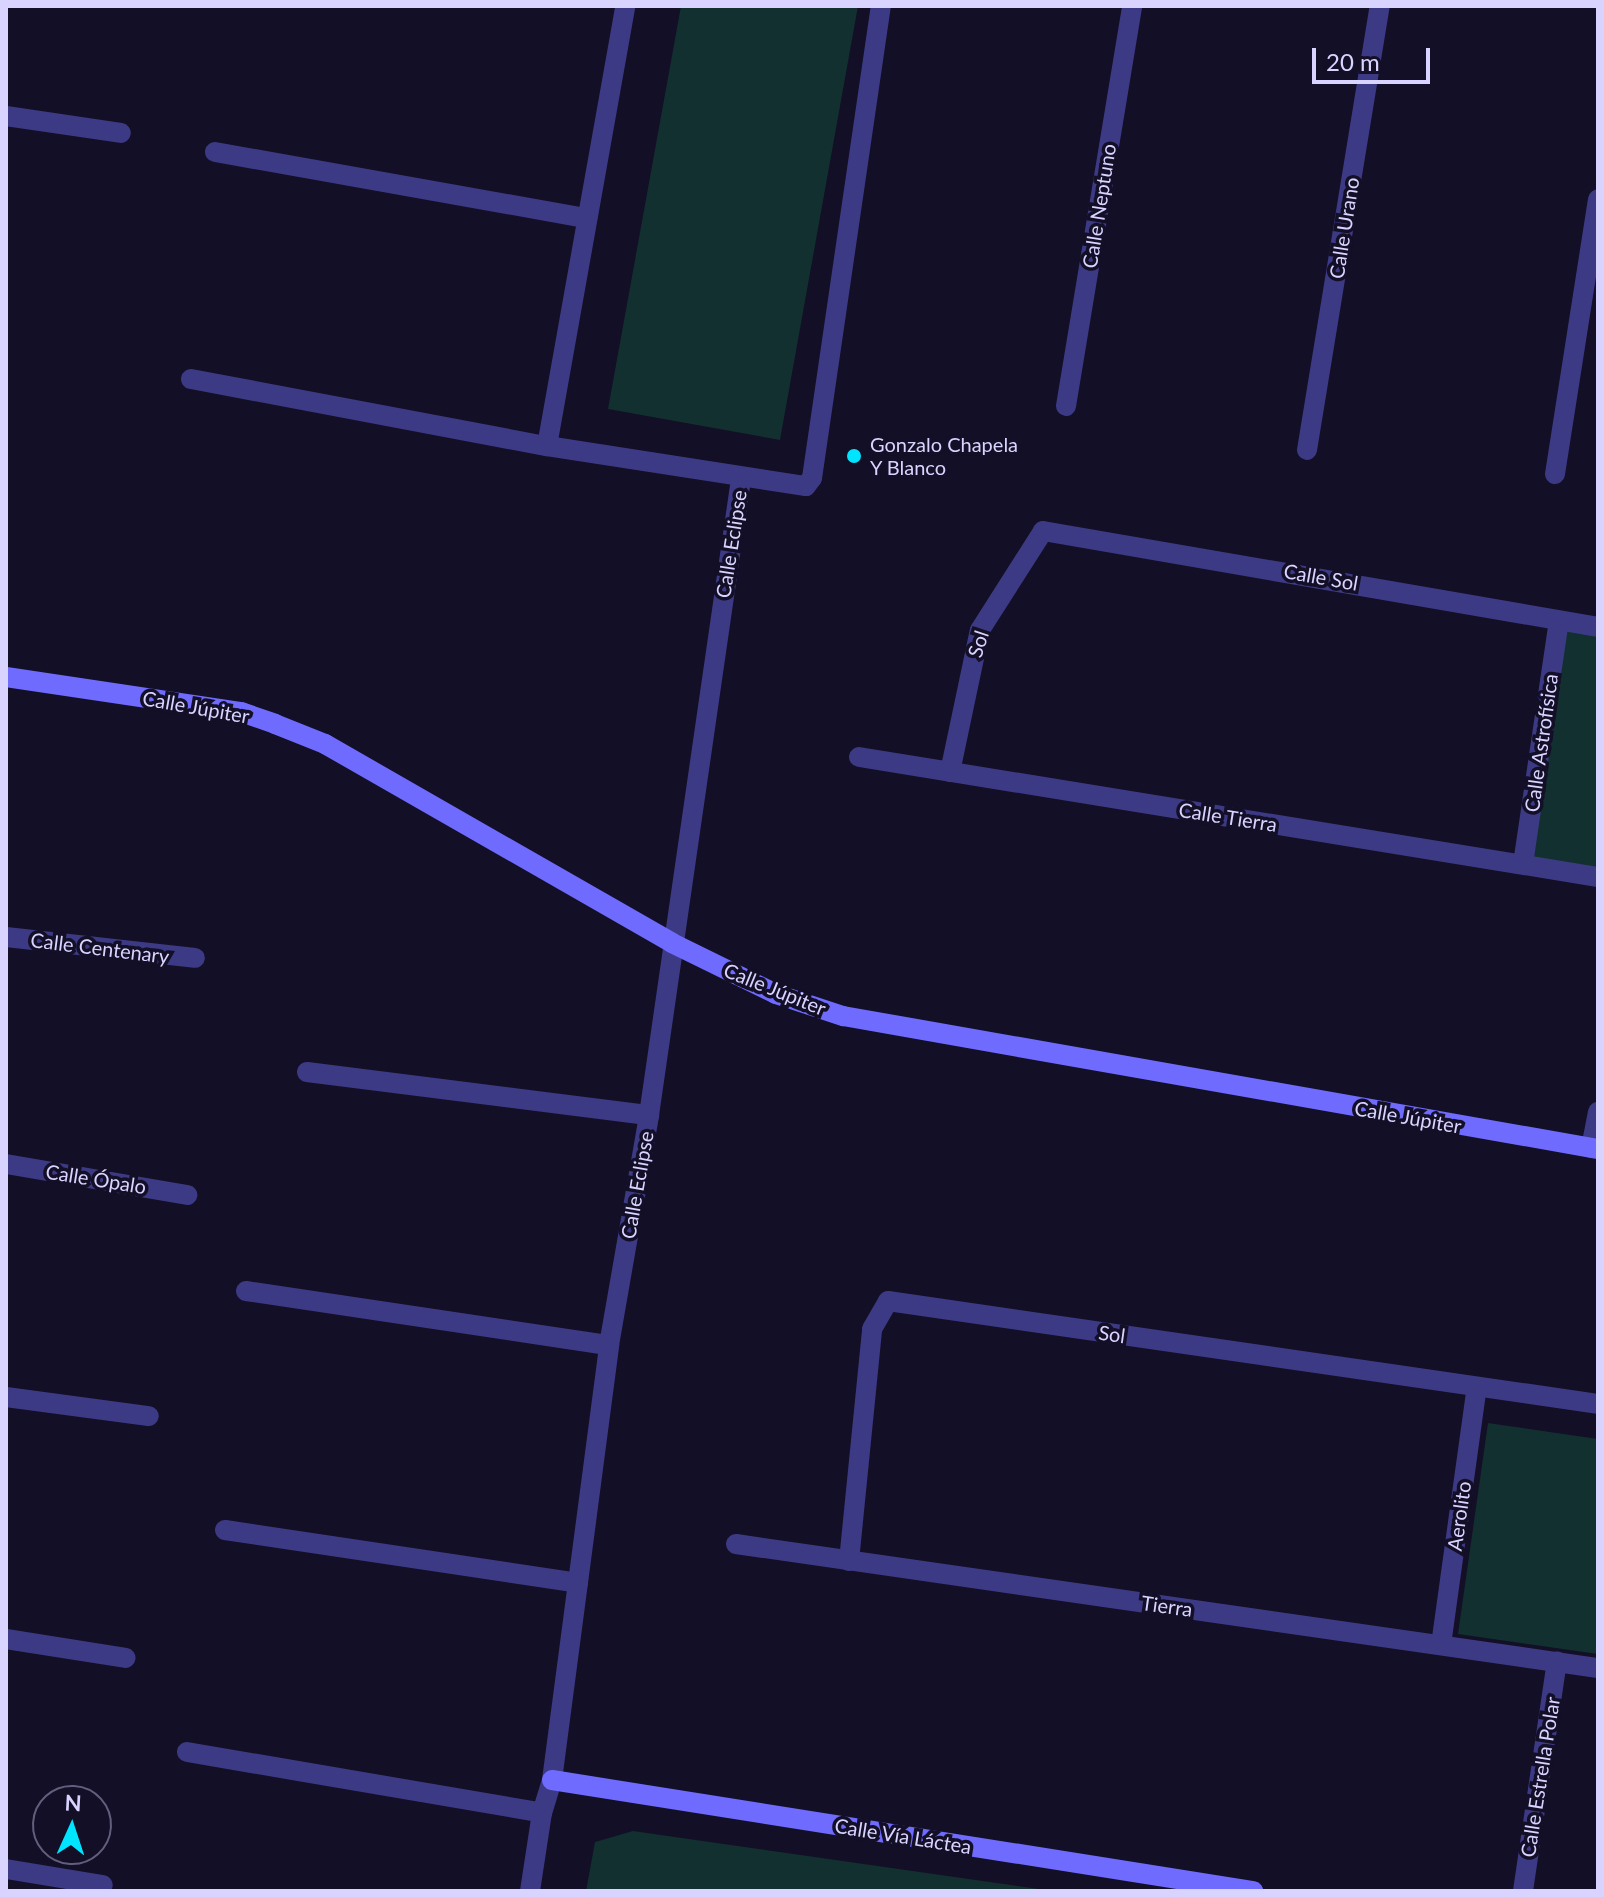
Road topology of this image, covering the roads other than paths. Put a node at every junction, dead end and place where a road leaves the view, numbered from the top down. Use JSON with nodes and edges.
{"nodes":[{"id":1,"x":625,"y":6,"type":"edge"},
{"id":2,"x":881,"y":6,"type":"edge"},
{"id":3,"x":1132,"y":6,"type":"edge"},
{"id":4,"x":1380,"y":6,"type":"edge"},
{"id":5,"x":6,"y":116,"type":"edge"},
{"id":6,"x":121,"y":133,"type":"dead end"},
{"id":7,"x":215,"y":152,"type":"dead end"},
{"id":8,"x":1598,"y":199,"type":"edge"},
{"id":9,"x":587,"y":218,"type":"junction"},
{"id":10,"x":191,"y":379,"type":"dead end"},
{"id":11,"x":1066,"y":406,"type":"dead end"},
{"id":12,"x":547,"y":446,"type":"junction"},
{"id":13,"x":1307,"y":450,"type":"dead end"},
{"id":14,"x":1555,"y":474,"type":"dead end"},
{"id":15,"x":741,"y":479,"type":"junction"},
{"id":16,"x":1043,"y":531,"type":"joint"},
{"id":17,"x":1559,"y":621,"type":"junction"},
{"id":18,"x":1598,"y":627,"type":"edge"},
{"id":19,"x":6,"y":677,"type":"edge"},
{"id":20,"x":859,"y":757,"type":"dead end"},
{"id":21,"x":950,"y":772,"type":"junction"},
{"id":22,"x":1523,"y":864,"type":"junction"},
{"id":23,"x":1598,"y":877,"type":"edge"},
{"id":24,"x":7,"y":941,"type":"edge"},
{"id":25,"x":672,"y":943,"type":"junction"},
{"id":26,"x":195,"y":958,"type":"dead end"},
{"id":27,"x":307,"y":1072,"type":"dead end"},
{"id":28,"x":1598,"y":1112,"type":"edge"},
{"id":29,"x":649,"y":1115,"type":"junction"},
{"id":30,"x":1594,"y":1148,"type":"edge"},
{"id":31,"x":6,"y":1164,"type":"edge"},
{"id":32,"x":187,"y":1195,"type":"dead end"},
{"id":33,"x":246,"y":1291,"type":"dead end"},
{"id":34,"x":609,"y":1345,"type":"junction"},
{"id":35,"x":1477,"y":1387,"type":"junction"},
{"id":36,"x":6,"y":1397,"type":"edge"},
{"id":37,"x":1598,"y":1404,"type":"edge"},
{"id":38,"x":149,"y":1416,"type":"dead end"},
{"id":39,"x":225,"y":1530,"type":"dead end"},
{"id":40,"x":736,"y":1544,"type":"dead end"},
{"id":41,"x":849,"y":1561,"type":"junction"},
{"id":42,"x":578,"y":1583,"type":"junction"},
{"id":43,"x":6,"y":1639,"type":"edge"},
{"id":44,"x":1441,"y":1645,"type":"junction"},
{"id":45,"x":126,"y":1658,"type":"dead end"},
{"id":46,"x":1557,"y":1662,"type":"junction"},
{"id":47,"x":1598,"y":1668,"type":"edge"},
{"id":48,"x":187,"y":1752,"type":"dead end"},
{"id":49,"x":552,"y":1780,"type":"junction"},
{"id":50,"x":542,"y":1813,"type":"junction"},
{"id":51,"x":6,"y":1869,"type":"edge"},
{"id":52,"x":103,"y":1885,"type":"dead end"},
{"id":53,"x":530,"y":1891,"type":"edge"},
{"id":54,"x":1253,"y":1891,"type":"edge"},
{"id":55,"x":1523,"y":1891,"type":"edge"}],
"edges":[{"from":1,"to":9,"type":"street"},
{"from":2,"to":15,"type":"street","name":"Calle Eclipse"},
{"from":3,"to":11,"type":"street","name":"Calle Neptuno"},
{"from":4,"to":13,"type":"street","name":"Calle Urano"},
{"from":5,"to":6,"type":"street"},
{"from":7,"to":9,"type":"street"},
{"from":8,"to":14,"type":"street"},
{"from":9,"to":12,"type":"street"},
{"from":10,"to":12,"type":"street","name":"Calle Eclipse"},
{"from":12,"to":15,"type":"street","name":"Calle Eclipse"},
{"from":15,"to":25,"type":"street","name":"Calle Eclipse"},
{"from":16,"to":17,"type":"street","name":"Calle Sol"},
{"from":16,"to":21,"type":"street","name":"Sol"},
{"from":17,"to":18,"type":"street","name":"Calle Sol"},
{"from":17,"to":22,"type":"street","name":"Calle Astrofísica"},
{"from":19,"to":25,"type":"street","name":"Calle Júpiter"},
{"from":20,"to":21,"type":"street","name":"Calle Tierra"},
{"from":21,"to":22,"type":"street","name":"Calle Tierra"},
{"from":22,"to":23,"type":"street","name":"Calle Tierra"},
{"from":24,"to":26,"type":"street","name":"Calle Centenary"},
{"from":25,"to":29,"type":"street","name":"Calle Eclipse"},
{"from":25,"to":30,"type":"street","name":"Calle Júpiter"},
{"from":27,"to":29,"type":"street"},
{"from":28,"to":30,"type":"street"},
{"from":29,"to":34,"type":"street","name":"Calle Eclipse"},
{"from":31,"to":32,"type":"street","name":"Calle Ópalo"},
{"from":33,"to":34,"type":"street"},
{"from":34,"to":42,"type":"street","name":"Calle Eclipse"},
{"from":35,"to":37,"type":"street","name":"Sol"},
{"from":35,"to":41,"type":"street","name":"Sol"},
{"from":35,"to":44,"type":"street","name":"Aerolito"},
{"from":36,"to":38,"type":"street"},
{"from":39,"to":42,"type":"street"},
{"from":40,"to":41,"type":"street","name":"Tierra"},
{"from":41,"to":44,"type":"street","name":"Tierra"},
{"from":42,"to":49,"type":"street","name":"Calle Eclipse"},
{"from":43,"to":45,"type":"street"},
{"from":44,"to":46,"type":"street","name":"Tierra"},
{"from":46,"to":47,"type":"street","name":"Tierra"},
{"from":46,"to":55,"type":"street","name":"Calle Estrella Polar"},
{"from":48,"to":50,"type":"street"},
{"from":49,"to":50,"type":"street","name":"Calle Eclipse"},
{"from":49,"to":54,"type":"street","name":"Calle Vía Láctea"},
{"from":50,"to":53,"type":"street","name":"Calle Eclipse"},
{"from":51,"to":52,"type":"street"}]}
